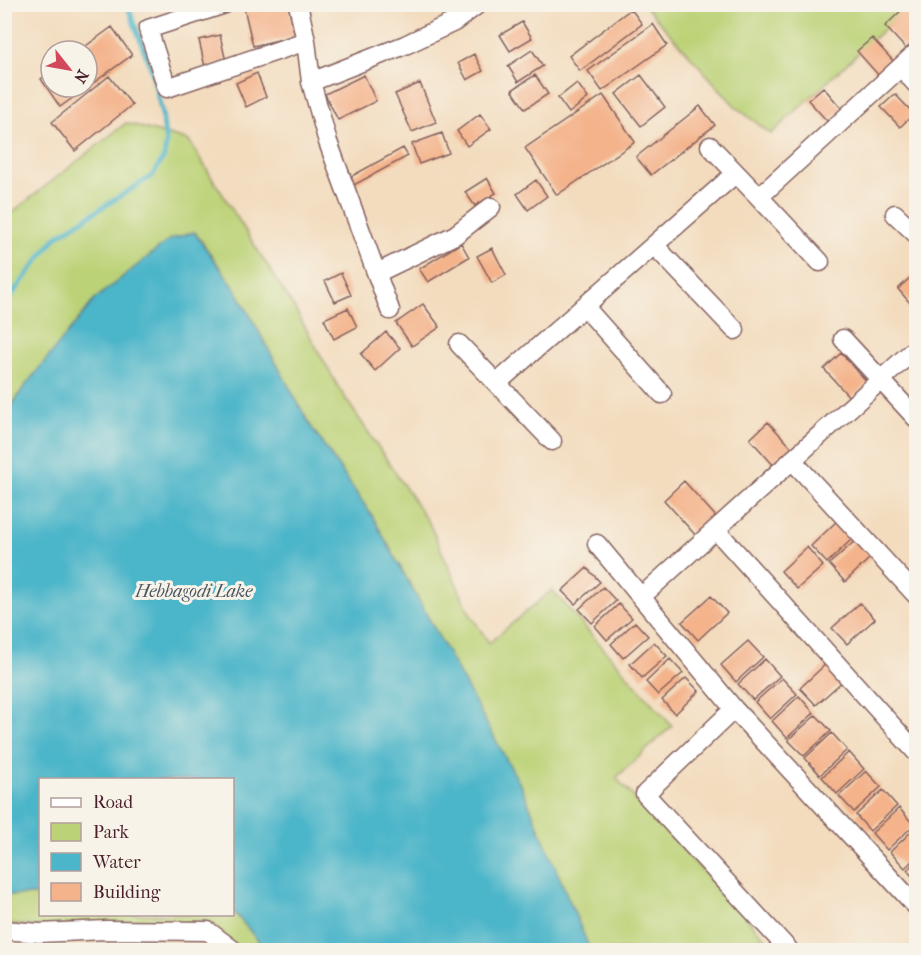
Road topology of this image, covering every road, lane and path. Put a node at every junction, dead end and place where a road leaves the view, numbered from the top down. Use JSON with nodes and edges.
{"nodes":[{"id":1,"x":225,"y":4,"type":"edge"},
{"id":2,"x":298,"y":4,"type":"edge"},
{"id":3,"x":478,"y":4,"type":"edge"},
{"id":4,"x":306,"y":41,"type":"junction"},
{"id":5,"x":916,"y":53,"type":"edge"},
{"id":6,"x":901,"y":67,"type":"junction"},
{"id":7,"x":311,"y":82,"type":"junction"},
{"id":8,"x":916,"y":84,"type":"edge"},
{"id":9,"x":710,"y":146,"type":"dead end"},
{"id":10,"x":736,"y":173,"type":"junction"},
{"id":11,"x":759,"y":197,"type":"junction"},
{"id":12,"x":491,"y":207,"type":"dead end"},
{"id":13,"x":895,"y":214,"type":"dead end"},
{"id":14,"x":916,"y":234,"type":"edge"},
{"id":15,"x":654,"y":244,"type":"junction"},
{"id":16,"x":820,"y":262,"type":"dead end"},
{"id":17,"x":377,"y":273,"type":"junction"},
{"id":18,"x":584,"y":306,"type":"junction"},
{"id":19,"x":390,"y":310,"type":"dead end"},
{"id":20,"x":735,"y":330,"type":"dead end"},
{"id":21,"x":843,"y":339,"type":"dead end"},
{"id":22,"x":459,"y":344,"type":"dead end"},
{"id":23,"x":916,"y":348,"type":"edge"},
{"id":24,"x":881,"y":381,"type":"junction"},
{"id":25,"x":497,"y":383,"type":"junction"},
{"id":26,"x":662,"y":394,"type":"dead end"},
{"id":27,"x":916,"y":418,"type":"edge"},
{"id":28,"x":552,"y":441,"type":"dead end"},
{"id":29,"x":792,"y":460,"type":"junction"},
{"id":30,"x":716,"y":530,"type":"junction"},
{"id":31,"x":597,"y":544,"type":"dead end"},
{"id":32,"x":916,"y":595,"type":"edge"},
{"id":33,"x":641,"y":597,"type":"junction"},
{"id":34,"x":734,"y":709,"type":"junction"},
{"id":35,"x":916,"y":752,"type":"edge"},
{"id":36,"x":916,"y":906,"type":"edge"},
{"id":37,"x":4,"y":930,"type":"edge"},
{"id":38,"x":233,"y":951,"type":"edge"},
{"id":39,"x":789,"y":951,"type":"edge"}],
"edges":[{"from":1,"to":4,"type":"street"},
{"from":2,"to":4,"type":"street"},
{"from":3,"to":7,"type":"street"},
{"from":4,"to":7,"type":"street"},
{"from":5,"to":6,"type":"street"},
{"from":6,"to":8,"type":"street"},
{"from":6,"to":11,"type":"street"},
{"from":7,"to":17,"type":"street"},
{"from":9,"to":10,"type":"street"},
{"from":10,"to":11,"type":"street"},
{"from":10,"to":15,"type":"street"},
{"from":11,"to":16,"type":"street"},
{"from":12,"to":17,"type":"street"},
{"from":13,"to":14,"type":"street"},
{"from":15,"to":18,"type":"street"},
{"from":15,"to":20,"type":"street"},
{"from":17,"to":19,"type":"street"},
{"from":18,"to":25,"type":"street"},
{"from":18,"to":26,"type":"street"},
{"from":21,"to":24,"type":"street"},
{"from":22,"to":25,"type":"street"},
{"from":23,"to":24,"type":"street"},
{"from":24,"to":27,"type":"street"},
{"from":24,"to":29,"type":"street"},
{"from":25,"to":28,"type":"street"},
{"from":29,"to":30,"type":"street"},
{"from":29,"to":32,"type":"street"},
{"from":30,"to":33,"type":"street"},
{"from":30,"to":35,"type":"street"},
{"from":31,"to":33,"type":"street"},
{"from":33,"to":34,"type":"street"},
{"from":34,"to":36,"type":"street"},
{"from":34,"to":39,"type":"street"},
{"from":37,"to":38,"type":"street"}]}
